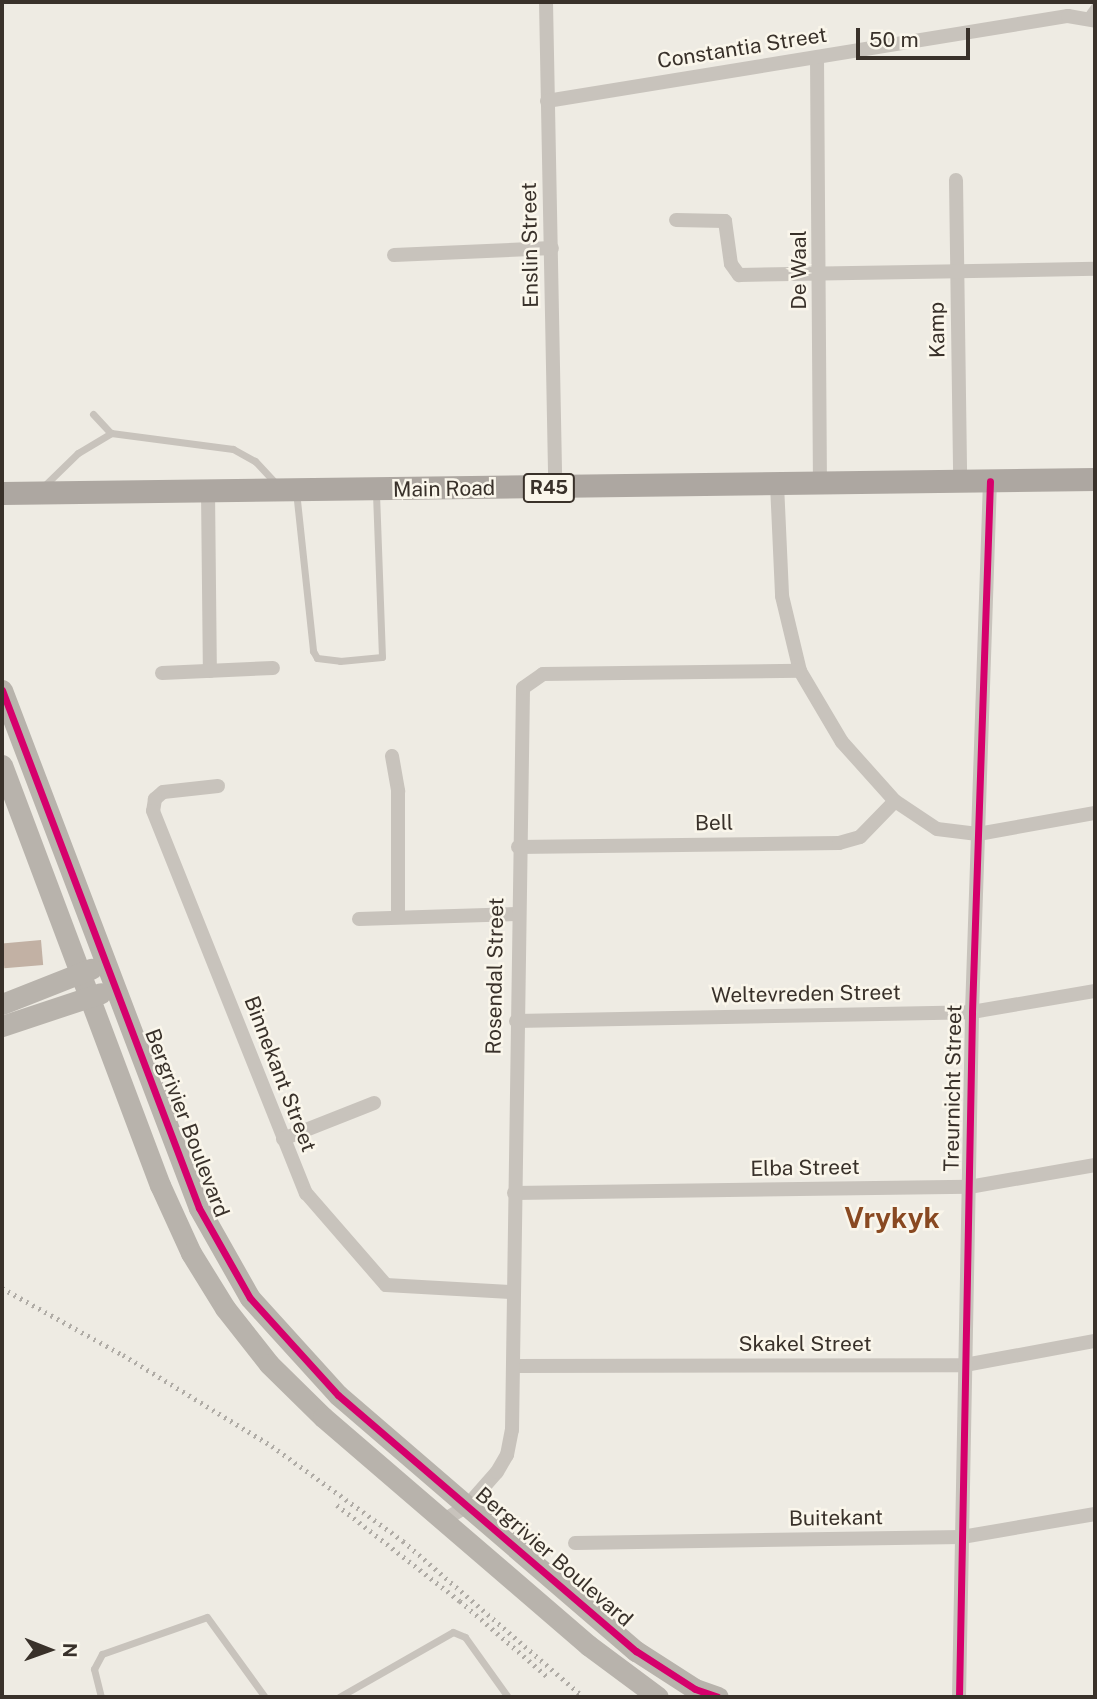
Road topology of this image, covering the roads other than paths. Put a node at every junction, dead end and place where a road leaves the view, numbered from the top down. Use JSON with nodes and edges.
{"nodes":[{"id":1,"x":546,"y":2,"type":"edge"},
{"id":2,"x":1093,"y":10,"type":"edge"},
{"id":3,"x":817,"y":58,"type":"junction"},
{"id":4,"x":547,"y":101,"type":"junction"},
{"id":5,"x":956,"y":180,"type":"dead end"},
{"id":6,"x":676,"y":220,"type":"dead end"},
{"id":7,"x":552,"y":248,"type":"junction"},
{"id":8,"x":394,"y":255,"type":"dead end"},
{"id":9,"x":957,"y":268,"type":"junction"},
{"id":10,"x":1095,"y":269,"type":"edge"},
{"id":11,"x":820,"y":273,"type":"junction"},
{"id":12,"x":93,"y":414,"type":"dead end"},
{"id":13,"x":111,"y":433,"type":"junction"},
{"id":14,"x":1095,"y":479,"type":"edge"},
{"id":15,"x":960,"y":481,"type":"junction"},
{"id":16,"x":990,"y":481,"type":"junction"},
{"id":17,"x":820,"y":483,"type":"junction"},
{"id":18,"x":777,"y":484,"type":"junction"},
{"id":19,"x":555,"y":487,"type":"junction"},
{"id":20,"x":208,"y":491,"type":"junction"},
{"id":21,"x":289,"y":491,"type":"junction"},
{"id":22,"x":376,"y":491,"type":"junction"},
{"id":23,"x":2,"y":493,"type":"edge"},
{"id":24,"x":36,"y":494,"type":"junction"},
{"id":25,"x":274,"y":668,"type":"dead end"},
{"id":26,"x":209,"y":671,"type":"junction"},
{"id":27,"x":800,"y":671,"type":"junction"},
{"id":28,"x":162,"y":673,"type":"dead end"},
{"id":29,"x":2,"y":690,"type":"edge"},
{"id":30,"x":392,"y":755,"type":"dead end"},
{"id":31,"x":2,"y":765,"type":"edge"},
{"id":32,"x":218,"y":786,"type":"dead end"},
{"id":33,"x":895,"y":801,"type":"junction"},
{"id":34,"x":1095,"y":813,"type":"edge"},
{"id":35,"x":978,"y":834,"type":"junction"},
{"id":36,"x":518,"y":847,"type":"junction"},
{"id":37,"x":517,"y":914,"type":"junction"},
{"id":38,"x":398,"y":918,"type":"junction"},
{"id":39,"x":359,"y":919,"type":"dead end"},
{"id":40,"x":106,"y":963,"type":"junction"},
{"id":41,"x":79,"y":973,"type":"junction"},
{"id":42,"x":116,"y":987,"type":"junction"},
{"id":43,"x":1095,"y":991,"type":"edge"},
{"id":44,"x":88,"y":998,"type":"junction"},
{"id":45,"x":2,"y":1004,"type":"edge"},
{"id":46,"x":972,"y":1013,"type":"junction"},
{"id":47,"x":516,"y":1021,"type":"junction"},
{"id":48,"x":2,"y":1026,"type":"edge"},
{"id":49,"x":374,"y":1102,"type":"dead end"},
{"id":50,"x":283,"y":1139,"type":"junction"},
{"id":51,"x":1095,"y":1165,"type":"edge"},
{"id":52,"x":969,"y":1187,"type":"junction"},
{"id":53,"x":514,"y":1193,"type":"junction"},
{"id":54,"x":513,"y":1292,"type":"junction"},
{"id":55,"x":1095,"y":1341,"type":"edge"},
{"id":56,"x":965,"y":1365,"type":"junction"},
{"id":57,"x":513,"y":1366,"type":"junction"},
{"id":58,"x":467,"y":1506,"type":"junction"},
{"id":59,"x":1095,"y":1514,"type":"edge"},
{"id":60,"x":444,"y":1520,"type":"junction"},
{"id":61,"x":962,"y":1537,"type":"junction"},
{"id":62,"x":575,"y":1543,"type":"dead end"},
{"id":63,"x":101,"y":1697,"type":"edge"},
{"id":64,"x":265,"y":1697,"type":"edge"},
{"id":65,"x":339,"y":1697,"type":"edge"},
{"id":66,"x":508,"y":1697,"type":"edge"},
{"id":67,"x":658,"y":1697,"type":"edge"},
{"id":68,"x":718,"y":1697,"type":"edge"},
{"id":69,"x":959,"y":1697,"type":"edge"}],
"edges":[{"from":1,"to":4,"type":"street","name":"Enslin Street"},
{"from":2,"to":3,"type":"street","name":"Constantia Street"},
{"from":3,"to":4,"type":"street","name":"Constantia Street"},
{"from":3,"to":11,"type":"street","name":"De Waal"},
{"from":4,"to":7,"type":"street","name":"Enslin Street"},
{"from":5,"to":9,"type":"street","name":"Kamp"},
{"from":6,"to":11,"type":"street"},
{"from":7,"to":8,"type":"street"},
{"from":7,"to":19,"type":"street","name":"Enslin Street"},
{"from":9,"to":10,"type":"street"},
{"from":9,"to":11,"type":"street"},
{"from":9,"to":15,"type":"street","name":"Kamp"},
{"from":11,"to":17,"type":"street","name":"De Waal"},
{"from":12,"to":13,"type":"lane"},
{"from":13,"to":21,"type":"lane"},
{"from":13,"to":24,"type":"lane"},
{"from":14,"to":16,"type":"main road","name":"Main Road","number":"R45"},
{"from":15,"to":16,"type":"main road","name":"Main Road","number":"R45"},
{"from":15,"to":17,"type":"main road","name":"Main Road","number":"R45"},
{"from":16,"to":35,"type":"street","name":"Treurnicht Street"},
{"from":17,"to":18,"type":"main road","name":"Main Road","number":"R45"},
{"from":18,"to":19,"type":"main road","name":"Main Road","number":"R45"},
{"from":18,"to":27,"type":"street"},
{"from":19,"to":22,"type":"main road","name":"Main Road","number":"R45"},
{"from":20,"to":21,"type":"main road","name":"Main Road","number":"R45"},
{"from":20,"to":24,"type":"main road","name":"Main Road","number":"R45"},
{"from":20,"to":26,"type":"street"},
{"from":21,"to":22,"type":"main road","name":"Main Road","number":"R45"},
{"from":21,"to":22,"type":"lane"},
{"from":23,"to":24,"type":"main road","name":"Main Road","number":"R45"},
{"from":25,"to":26,"type":"street"},
{"from":26,"to":28,"type":"street"},
{"from":27,"to":33,"type":"street"},
{"from":27,"to":36,"type":"street","name":"Rosendal Street"},
{"from":29,"to":40,"type":"street","name":"Bergrivier Boulevard"},
{"from":30,"to":38,"type":"street"},
{"from":31,"to":41,"type":"street","name":"Bergrivier Boulevard"},
{"from":32,"to":50,"type":"street","name":"Binnekant Street"},
{"from":33,"to":35,"type":"street"},
{"from":33,"to":36,"type":"street","name":"Bell"},
{"from":34,"to":35,"type":"street"},
{"from":35,"to":46,"type":"street","name":"Treurnicht Street"},
{"from":36,"to":37,"type":"street","name":"Rosendal Street"},
{"from":37,"to":38,"type":"street"},
{"from":37,"to":47,"type":"street","name":"Rosendal Street"},
{"from":38,"to":39,"type":"street"},
{"from":40,"to":41,"type":"street"},
{"from":40,"to":42,"type":"street","name":"Bergrivier Boulevard"},
{"from":41,"to":44,"type":"street","name":"Bergrivier Boulevard"},
{"from":41,"to":45,"type":"street"},
{"from":42,"to":44,"type":"street"},
{"from":42,"to":58,"type":"street","name":"Bergrivier Boulevard"},
{"from":43,"to":46,"type":"street","name":"Weltevreden Street"},
{"from":44,"to":48,"type":"street"},
{"from":44,"to":60,"type":"street","name":"Bergrivier Boulevard"},
{"from":46,"to":47,"type":"street","name":"Weltevreden Street"},
{"from":46,"to":52,"type":"street","name":"Treurnicht Street"},
{"from":47,"to":53,"type":"street","name":"Rosendal Street"},
{"from":49,"to":50,"type":"street"},
{"from":50,"to":54,"type":"street","name":"Binnekant Street"},
{"from":51,"to":52,"type":"street","name":"Elba Street"},
{"from":52,"to":53,"type":"street","name":"Elba Street"},
{"from":52,"to":56,"type":"street","name":"Treurnicht Street"},
{"from":53,"to":54,"type":"street","name":"Rosendal Street"},
{"from":54,"to":57,"type":"street","name":"Rosendal Street"},
{"from":55,"to":56,"type":"street","name":"Skakel Street"},
{"from":56,"to":57,"type":"street","name":"Skakel Street"},
{"from":56,"to":61,"type":"street","name":"Treurnicht Street"},
{"from":57,"to":58,"type":"street","name":"Rosendal Street"},
{"from":58,"to":60,"type":"street","name":"Rosendal Street"},
{"from":58,"to":68,"type":"street","name":"Bergrivier Boulevard"},
{"from":59,"to":61,"type":"street","name":"Buitekant"},
{"from":60,"to":67,"type":"street","name":"Bergrivier Boulevard"},
{"from":61,"to":62,"type":"street","name":"Buitekant"},
{"from":61,"to":69,"type":"street","name":"Treurnicht Street"},
{"from":63,"to":64,"type":"lane"},
{"from":65,"to":66,"type":"lane"}]}
